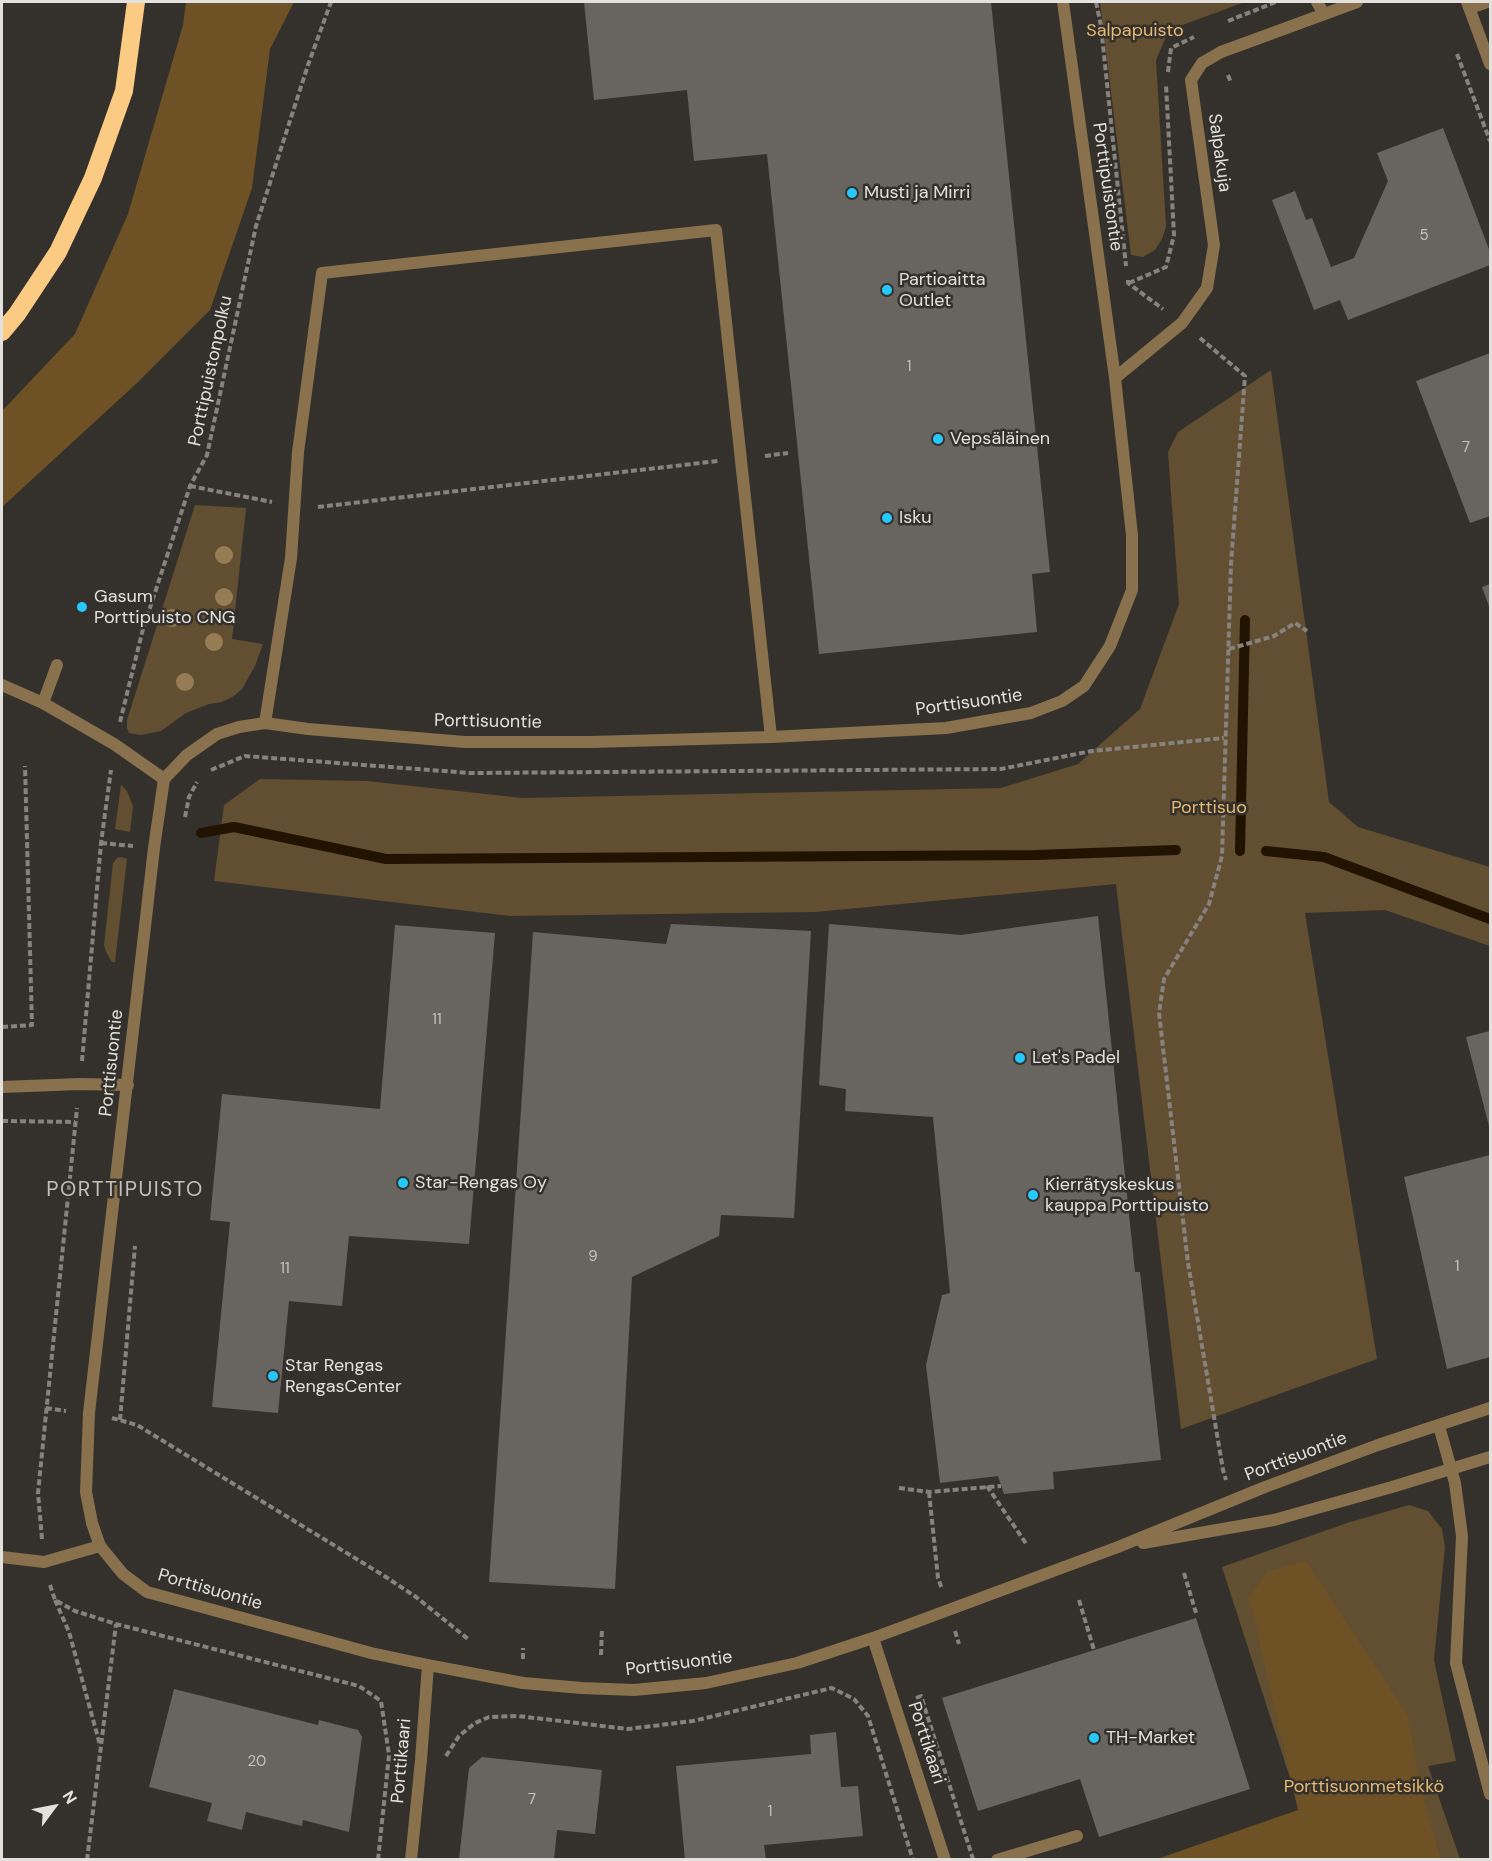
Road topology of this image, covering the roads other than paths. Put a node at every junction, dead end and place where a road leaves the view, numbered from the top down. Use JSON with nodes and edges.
{"nodes":[{"id":1,"x":136,"y":2,"type":"edge"},
{"id":2,"x":1063,"y":2,"type":"edge"},
{"id":3,"x":1317,"y":2,"type":"edge"},
{"id":4,"x":1357,"y":2,"type":"edge"},
{"id":5,"x":1487,"y":2,"type":"edge"},
{"id":6,"x":1469,"y":5,"type":"edge"},
{"id":7,"x":1324,"y":14,"type":"junction"},
{"id":8,"x":1491,"y":64,"type":"edge"},
{"id":9,"x":2,"y":332,"type":"edge"},
{"id":10,"x":1115,"y":378,"type":"junction"},
{"id":11,"x":57,"y":665,"type":"dead end"},
{"id":12,"x":2,"y":685,"type":"edge"},
{"id":13,"x":43,"y":703,"type":"junction"},
{"id":14,"x":266,"y":723,"type":"junction"},
{"id":15,"x":771,"y":737,"type":"junction"},
{"id":16,"x":164,"y":779,"type":"junction"},
{"id":17,"x":128,"y":1084,"type":"junction"},
{"id":18,"x":2,"y":1087,"type":"edge"},
{"id":19,"x":1491,"y":1408,"type":"edge"},
{"id":20,"x":1439,"y":1426,"type":"junction"},
{"id":21,"x":1491,"y":1456,"type":"edge"},
{"id":22,"x":1452,"y":1468,"type":"junction"},
{"id":23,"x":100,"y":1546,"type":"junction"},
{"id":24,"x":1118,"y":1547,"type":"junction"},
{"id":25,"x":2,"y":1557,"type":"edge"},
{"id":26,"x":873,"y":1638,"type":"junction"},
{"id":27,"x":428,"y":1665,"type":"junction"},
{"id":28,"x":1491,"y":1794,"type":"edge"},
{"id":29,"x":1077,"y":1836,"type":"dead end"},
{"id":30,"x":411,"y":1860,"type":"edge"},
{"id":31,"x":945,"y":1860,"type":"edge"},
{"id":32,"x":997,"y":1860,"type":"edge"}],
"edges":[{"from":1,"to":9,"type":"highway"},
{"from":2,"to":10,"type":"street","name":"Porttipuistontie"},
{"from":3,"to":7,"type":"street"},
{"from":4,"to":7,"type":"street","name":"Salpakuja"},
{"from":5,"to":6,"type":"street"},
{"from":6,"to":8,"type":"street"},
{"from":7,"to":10,"type":"street","name":"Salpakuja"},
{"from":10,"to":15,"type":"street","name":"Porttisuontie"},
{"from":11,"to":13,"type":"street"},
{"from":12,"to":13,"type":"street"},
{"from":13,"to":16,"type":"street"},
{"from":14,"to":15,"type":"street","name":"Porttisuontie"},
{"from":14,"to":15,"type":"street"},
{"from":14,"to":16,"type":"street","name":"Porttisuontie"},
{"from":16,"to":17,"type":"street","name":"Porttisuontie"},
{"from":17,"to":18,"type":"street"},
{"from":17,"to":23,"type":"street","name":"Porttisuontie"},
{"from":19,"to":20,"type":"street","name":"Porttisuontie"},
{"from":20,"to":22,"type":"street"},
{"from":20,"to":24,"type":"street","name":"Porttisuontie"},
{"from":21,"to":22,"type":"street","name":"Porttisuontie"},
{"from":22,"to":24,"type":"street","name":"Porttisuontie"},
{"from":22,"to":28,"type":"street"},
{"from":23,"to":25,"type":"street"},
{"from":23,"to":27,"type":"street","name":"Porttisuontie"},
{"from":24,"to":26,"type":"street","name":"Porttisuontie"},
{"from":26,"to":27,"type":"street","name":"Porttisuontie"},
{"from":26,"to":31,"type":"street","name":"Porttikaari"},
{"from":27,"to":30,"type":"street","name":"Porttikaari"},
{"from":29,"to":32,"type":"street"}]}
